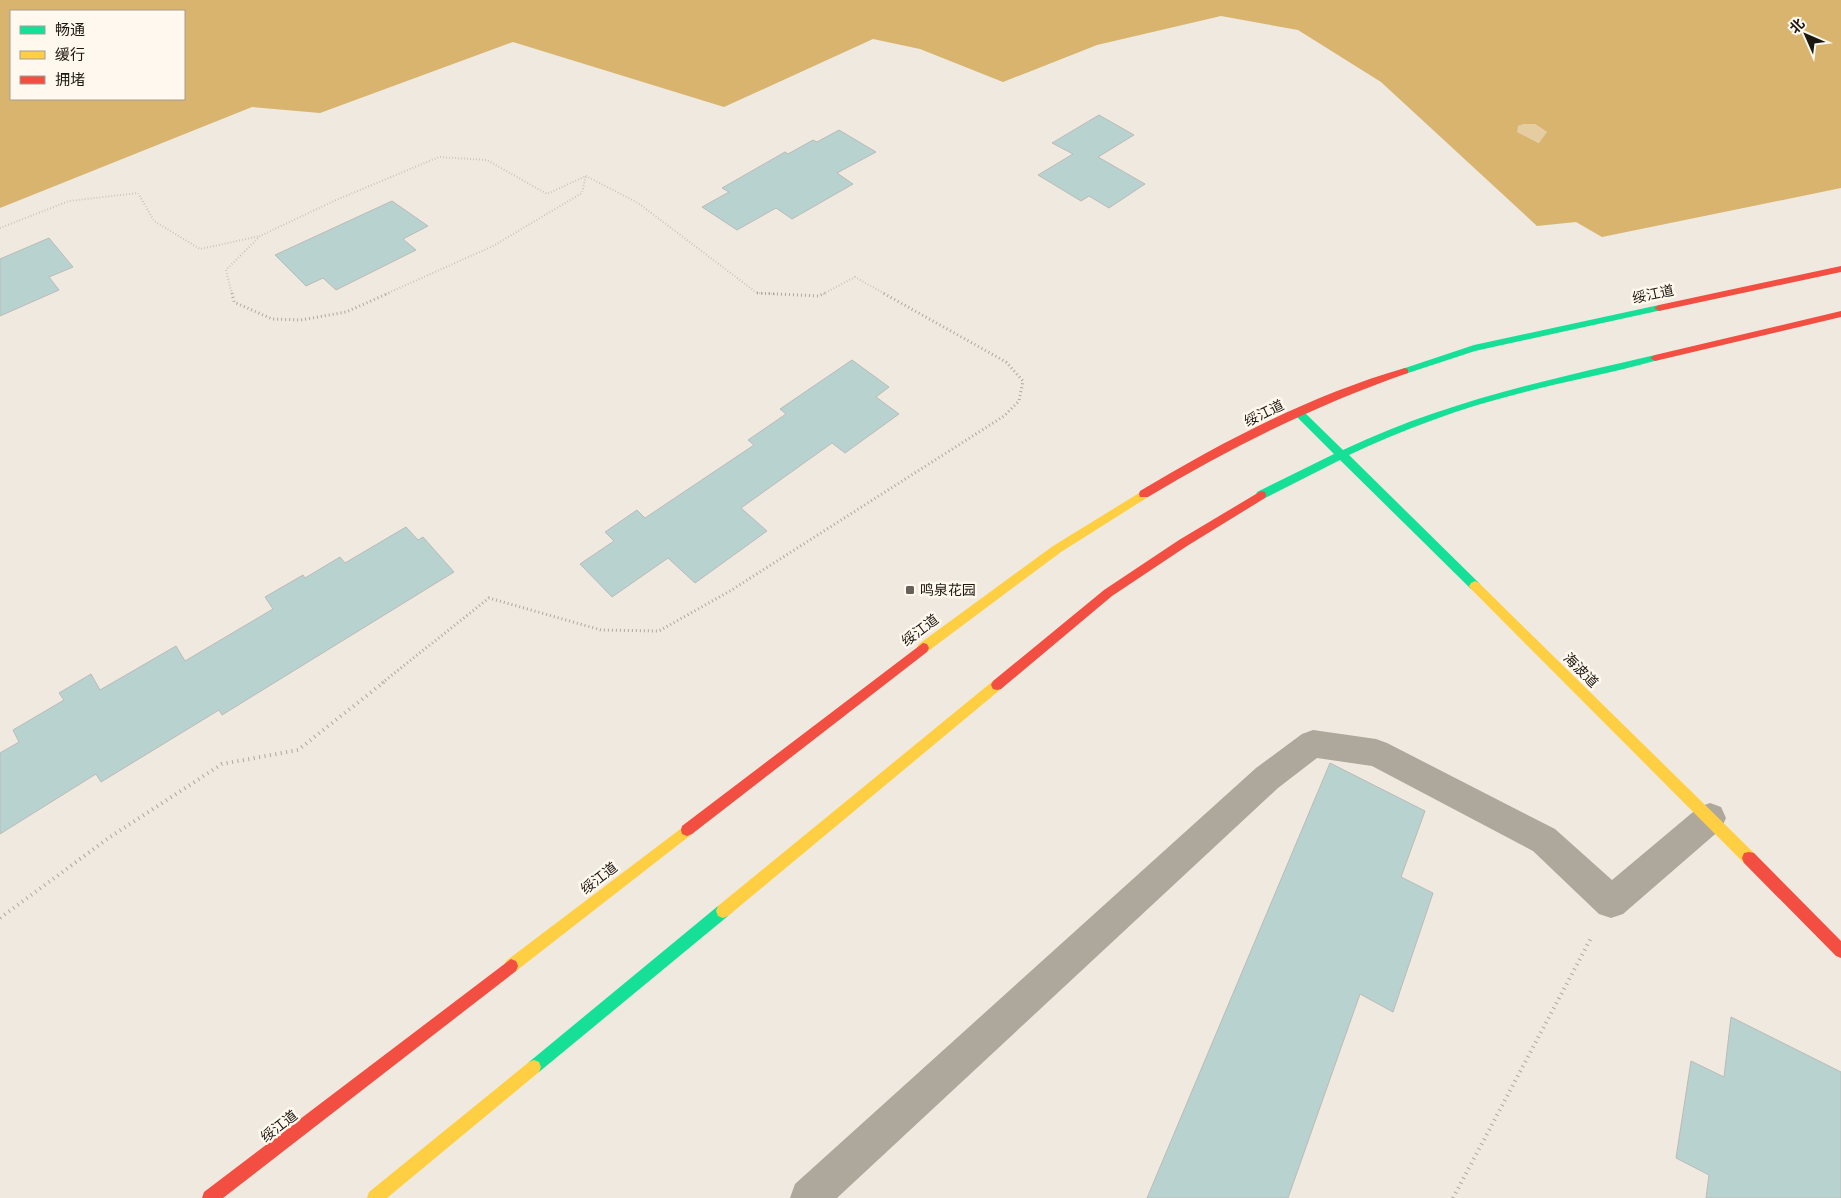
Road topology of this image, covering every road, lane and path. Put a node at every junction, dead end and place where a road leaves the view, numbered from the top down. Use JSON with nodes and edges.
{"nodes":[{"id":1,"x":586,"y":176,"type":"junction"},
{"id":2,"x":0,"y":228,"type":"edge"},
{"id":3,"x":260,"y":236,"type":"junction"},
{"id":4,"x":1841,"y":269,"type":"edge"},
{"id":5,"x":1841,"y":314,"type":"edge"},
{"id":6,"x":1299,"y":413,"type":"junction"},
{"id":7,"x":1341,"y":454,"type":"junction"},
{"id":8,"x":1710,"y":818,"type":"junction"},
{"id":9,"x":1611,"y":902,"type":"junction"},
{"id":10,"x":0,"y":918,"type":"edge"},
{"id":11,"x":1841,"y":951,"type":"edge"},
{"id":12,"x":210,"y":1198,"type":"edge"},
{"id":13,"x":375,"y":1198,"type":"edge"},
{"id":14,"x":809,"y":1198,"type":"edge"},
{"id":15,"x":1453,"y":1198,"type":"edge"}],
"edges":[{"from":1,"to":3,"type":"path"},
{"from":1,"to":3,"type":"path"},
{"from":1,"to":10,"type":"path"},
{"from":2,"to":3,"type":"path"},
{"from":4,"to":6,"type":"main road","name":"绥江道"},
{"from":5,"to":7,"type":"main road"},
{"from":6,"to":7,"type":"main road","name":"海波道"},
{"from":6,"to":12,"type":"main road","name":"绥江道"},
{"from":7,"to":8,"type":"main road","name":"海波道"},
{"from":7,"to":13,"type":"main road"},
{"from":8,"to":9,"type":"street"},
{"from":8,"to":11,"type":"main road","name":"海波道"},
{"from":9,"to":14,"type":"street"},
{"from":9,"to":15,"type":"path"}]}
